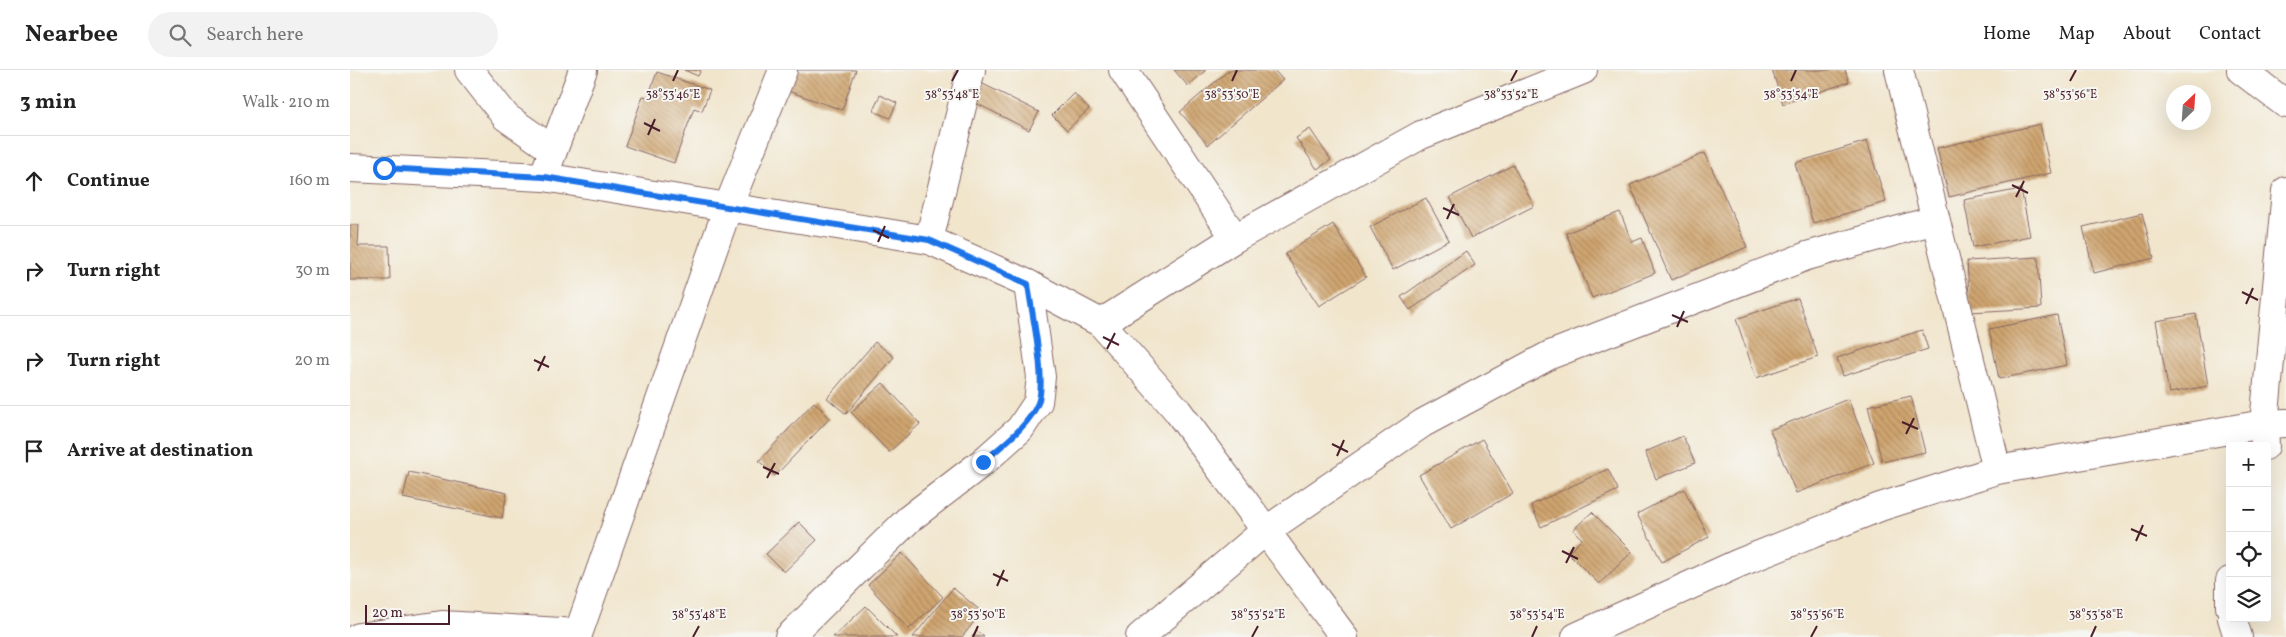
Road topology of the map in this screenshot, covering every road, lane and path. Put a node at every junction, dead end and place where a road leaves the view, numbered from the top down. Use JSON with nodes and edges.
{"nodes":[{"id":1,"x":469,"y":70,"type":"edge"},
{"id":2,"x":583,"y":70,"type":"edge"},
{"id":3,"x":783,"y":70,"type":"edge"},
{"id":4,"x":971,"y":70,"type":"edge"},
{"id":5,"x":1122,"y":70,"type":"edge"},
{"id":6,"x":1583,"y":70,"type":"edge"},
{"id":7,"x":1899,"y":70,"type":"edge"},
{"id":8,"x":2241,"y":70,"type":"edge"},
{"id":9,"x":2286,"y":104,"type":"edge"},
{"id":10,"x":553,"y":150,"type":"junction"},
{"id":11,"x":350,"y":168,"type":"edge"},
{"id":12,"x":544,"y":177,"type":"junction"},
{"id":13,"x":2286,"y":191,"type":"edge"},
{"id":14,"x":728,"y":208,"type":"junction"},
{"id":15,"x":1935,"y":220,"type":"junction"},
{"id":16,"x":1235,"y":238,"type":"junction"},
{"id":17,"x":929,"y":240,"type":"junction"},
{"id":18,"x":1028,"y":284,"type":"junction"},
{"id":19,"x":1101,"y":322,"type":"junction"},
{"id":20,"x":2272,"y":431,"type":"edge"},
{"id":21,"x":1997,"y":470,"type":"junction"},
{"id":22,"x":1264,"y":532,"type":"junction"},
{"id":23,"x":2233,"y":622,"type":"edge"},
{"id":24,"x":577,"y":635,"type":"edge"},
{"id":25,"x":359,"y":637,"type":"edge"},
{"id":26,"x":789,"y":637,"type":"edge"},
{"id":27,"x":1140,"y":637,"type":"edge"},
{"id":28,"x":1344,"y":637,"type":"edge"},
{"id":29,"x":1576,"y":637,"type":"edge"},
{"id":30,"x":2238,"y":637,"type":"edge"}],
"edges":[{"from":1,"to":10,"type":"street"},
{"from":2,"to":10,"type":"street"},
{"from":3,"to":14,"type":"street"},
{"from":4,"to":17,"type":"street"},
{"from":5,"to":16,"type":"street"},
{"from":6,"to":16,"type":"street"},
{"from":7,"to":15,"type":"street"},
{"from":8,"to":9,"type":"street"},
{"from":10,"to":12,"type":"street"},
{"from":11,"to":12,"type":"street"},
{"from":12,"to":14,"type":"street"},
{"from":13,"to":20,"type":"street"},
{"from":14,"to":17,"type":"street"},
{"from":14,"to":24,"type":"street"},
{"from":15,"to":21,"type":"street"},
{"from":15,"to":22,"type":"street"},
{"from":16,"to":19,"type":"street"},
{"from":17,"to":18,"type":"street"},
{"from":18,"to":19,"type":"street"},
{"from":18,"to":26,"type":"street"},
{"from":19,"to":22,"type":"street"},
{"from":20,"to":21,"type":"street"},
{"from":21,"to":29,"type":"street"},
{"from":22,"to":27,"type":"street"},
{"from":22,"to":28,"type":"street"},
{"from":23,"to":30,"type":"street"},
{"from":24,"to":25,"type":"street"}]}
